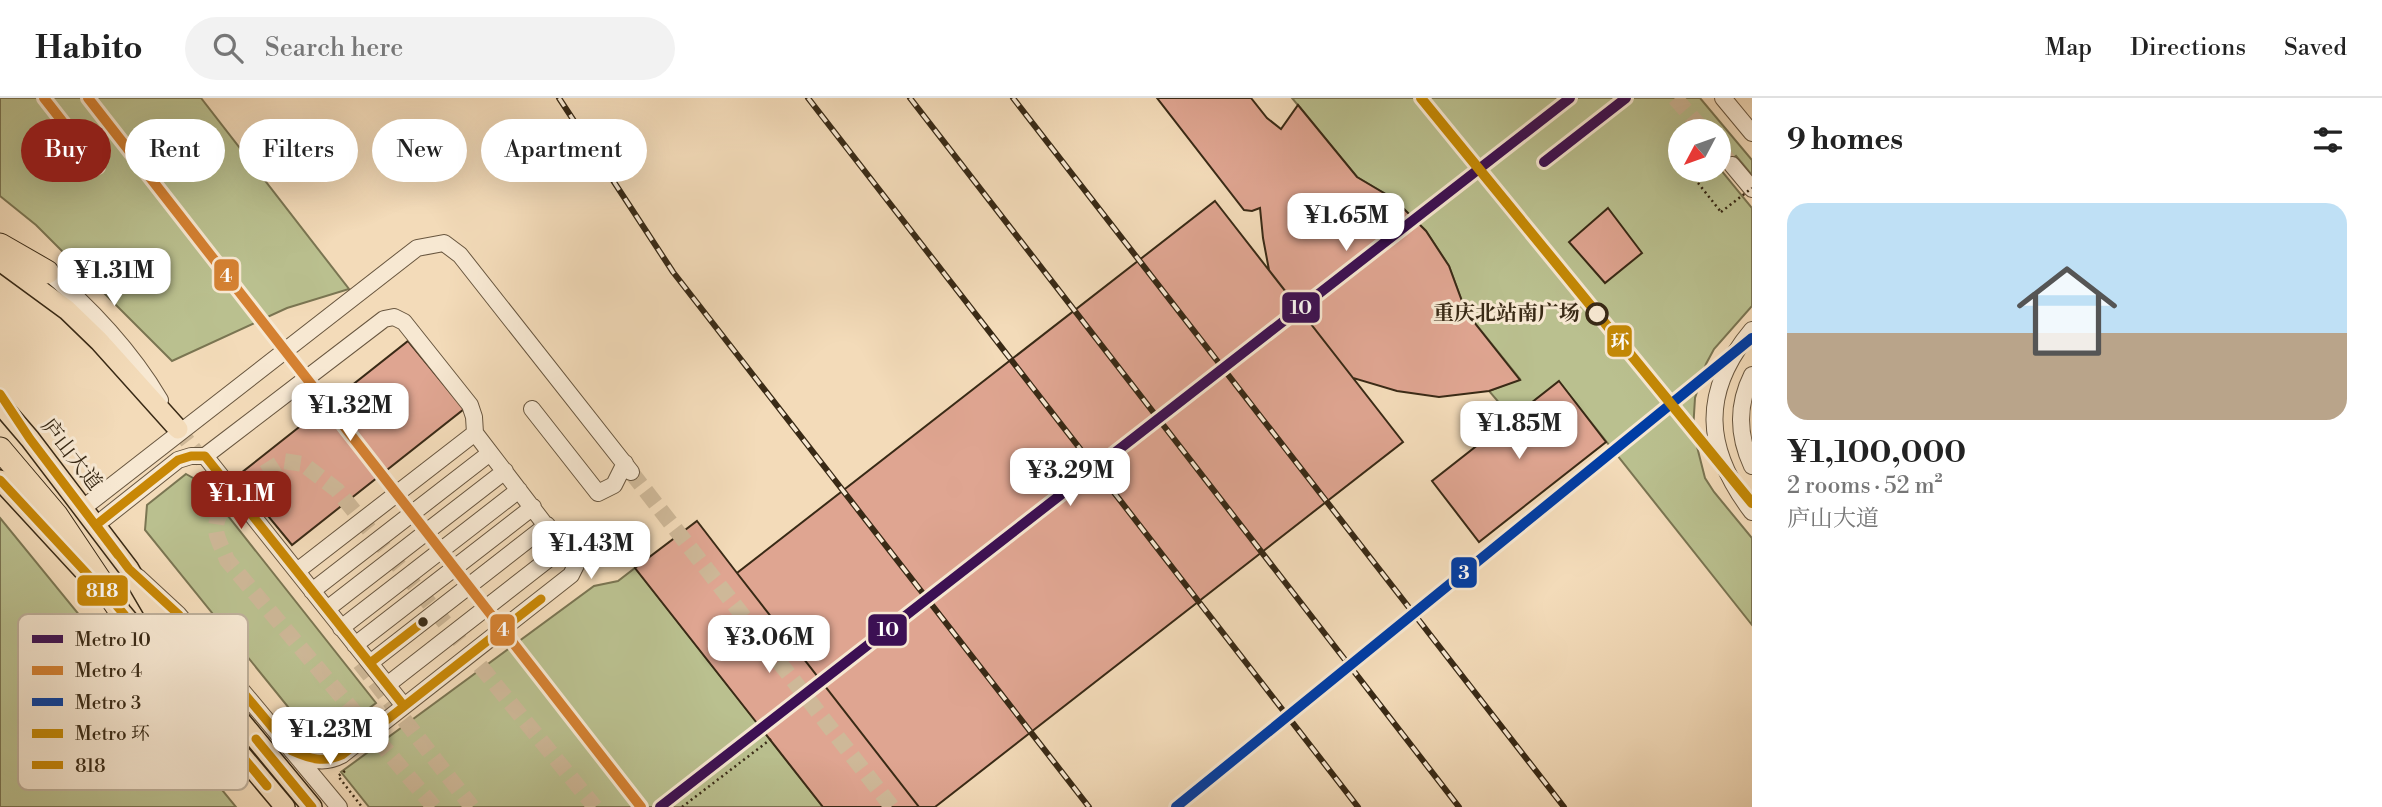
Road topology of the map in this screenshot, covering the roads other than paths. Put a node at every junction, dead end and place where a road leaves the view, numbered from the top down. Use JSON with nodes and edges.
{"nodes":[{"id":1,"x":1723,"y":98,"type":"edge"},
{"id":2,"x":1752,"y":133,"type":"edge"},
{"id":3,"x":1732,"y":164,"type":"tunnel mouth"},
{"id":4,"x":1752,"y":189,"type":"edge"},
{"id":5,"x":0,"y":233,"type":"edge"},
{"id":6,"x":0,"y":245,"type":"edge"},
{"id":7,"x":0,"y":261,"type":"edge"},
{"id":8,"x":47,"y":272,"type":"junction"},
{"id":9,"x":1752,"y":330,"type":"edge"},
{"id":10,"x":1752,"y":375,"type":"edge"},
{"id":11,"x":0,"y":394,"type":"edge"},
{"id":12,"x":0,"y":404,"type":"edge"},
{"id":13,"x":532,"y":409,"type":"dead end"},
{"id":14,"x":178,"y":429,"type":"joint"},
{"id":15,"x":475,"y":433,"type":"junction"},
{"id":16,"x":30,"y":439,"type":"junction"},
{"id":17,"x":0,"y":449,"type":"edge"},
{"id":18,"x":491,"y":453,"type":"junction"},
{"id":19,"x":205,"y":456,"type":"junction"},
{"id":20,"x":1752,"y":466,"type":"edge"},
{"id":21,"x":505,"y":471,"type":"junction"},
{"id":22,"x":0,"y":480,"type":"edge"},
{"id":23,"x":519,"y":490,"type":"junction"},
{"id":24,"x":533,"y":507,"type":"junction"},
{"id":25,"x":83,"y":508,"type":"junction"},
{"id":26,"x":1752,"y":512,"type":"edge"},
{"id":27,"x":96,"y":525,"type":"junction"},
{"id":28,"x":547,"y":525,"type":"junction"},
{"id":29,"x":564,"y":547,"type":"junction"},
{"id":30,"x":129,"y":569,"type":"junction"},
{"id":31,"x":297,"y":571,"type":"junction"},
{"id":32,"x":312,"y":591,"type":"junction"},
{"id":33,"x":117,"y":606,"type":"junction"},
{"id":34,"x":327,"y":609,"type":"junction"},
{"id":35,"x":124,"y":614,"type":"edge"},
{"id":36,"x":155,"y":614,"type":"edge"},
{"id":37,"x":178,"y":614,"type":"edge"},
{"id":38,"x":341,"y":628,"type":"junction"},
{"id":39,"x":355,"y":645,"type":"junction"},
{"id":40,"x":370,"y":663,"type":"junction"},
{"id":41,"x":387,"y":685,"type":"junction"},
{"id":42,"x":248,"y":698,"type":"edge"},
{"id":43,"x":404,"y":706,"type":"junction"},
{"id":44,"x":248,"y":730,"type":"edge"},
{"id":45,"x":292,"y":751,"type":"junction"},
{"id":46,"x":248,"y":763,"type":"edge"},
{"id":47,"x":285,"y":807,"type":"edge"},
{"id":48,"x":312,"y":807,"type":"edge"},
{"id":49,"x":339,"y":807,"type":"edge"}],
"edges":[{"from":1,"to":2,"type":"street"},
{"from":3,"to":4,"type":"street"},
{"from":5,"to":8,"type":"street"},
{"from":6,"to":8,"type":"highway"},
{"from":7,"to":14,"type":"main road"},
{"from":8,"to":14,"type":"street"},
{"from":9,"to":26,"type":"street"},
{"from":10,"to":20,"type":"street"},
{"from":11,"to":16,"type":"main road"},
{"from":12,"to":16,"type":"main road","name":"庐山大道"},
{"from":13,"to":25,"type":"street"},
{"from":15,"to":18,"type":"street"},
{"from":15,"to":19,"type":"street"},
{"from":15,"to":31,"type":"street"},
{"from":16,"to":25,"type":"main road","name":"庐山大道"},
{"from":17,"to":33,"type":"highway"},
{"from":18,"to":21,"type":"street"},
{"from":18,"to":32,"type":"street"},
{"from":19,"to":27,"type":"street"},
{"from":19,"to":31,"type":"street"},
{"from":21,"to":23,"type":"street"},
{"from":21,"to":34,"type":"street"},
{"from":22,"to":33,"type":"main road"},
{"from":23,"to":24,"type":"street"},
{"from":23,"to":38,"type":"street"},
{"from":24,"to":28,"type":"street"},
{"from":24,"to":39,"type":"street"},
{"from":25,"to":27,"type":"main road","name":"庐山大道"},
{"from":27,"to":30,"type":"main road","name":"庐山大道"},
{"from":28,"to":29,"type":"street"},
{"from":28,"to":40,"type":"street"},
{"from":29,"to":41,"type":"street"},
{"from":29,"to":43,"type":"street"},
{"from":30,"to":36,"type":"main road","name":"庐山大道"},
{"from":30,"to":37,"type":"street","name":"庐山大道"},
{"from":31,"to":32,"type":"street"},
{"from":32,"to":34,"type":"street"},
{"from":33,"to":35,"type":"main road"},
{"from":34,"to":38,"type":"street"},
{"from":38,"to":39,"type":"street"},
{"from":39,"to":40,"type":"street"},
{"from":40,"to":41,"type":"street"},
{"from":41,"to":43,"type":"street"},
{"from":42,"to":45,"type":"street","name":"庐山大道"},
{"from":43,"to":45,"type":"street"},
{"from":44,"to":48,"type":"main road","name":"庐山大道"},
{"from":45,"to":49,"type":"street","name":"庐山大道"},
{"from":46,"to":47,"type":"main road"}]}
